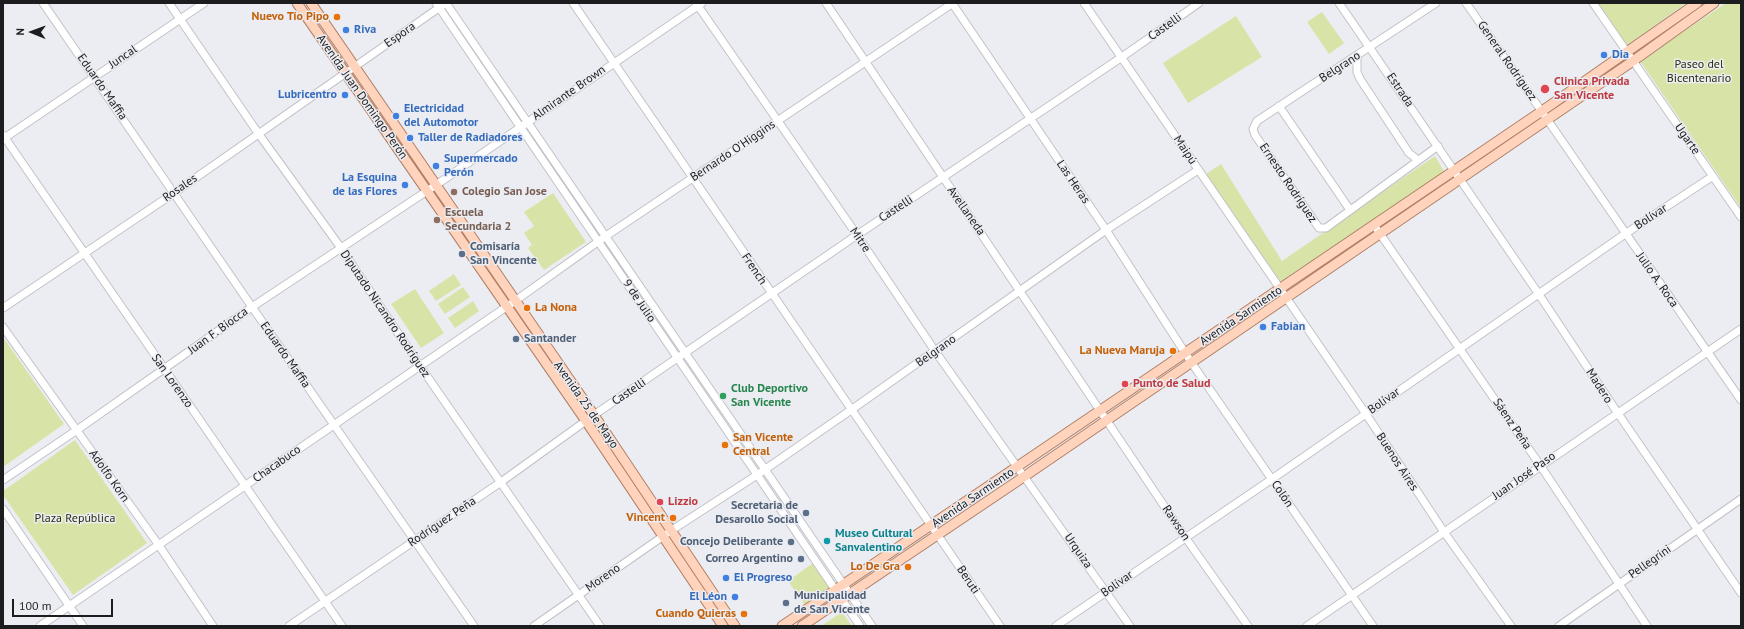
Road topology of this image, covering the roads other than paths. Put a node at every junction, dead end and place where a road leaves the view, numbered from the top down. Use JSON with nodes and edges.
{"nodes":[{"id":1,"x":43,"y":3,"type":"edge"},
{"id":2,"x":169,"y":3,"type":"edge"},
{"id":3,"x":204,"y":3,"type":"edge"},
{"id":4,"x":297,"y":3,"type":"edge"},
{"id":5,"x":311,"y":3,"type":"edge"},
{"id":6,"x":446,"y":3,"type":"edge"},
{"id":7,"x":573,"y":3,"type":"edge"},
{"id":8,"x":826,"y":3,"type":"edge"},
{"id":9,"x":952,"y":3,"type":"edge"},
{"id":10,"x":1084,"y":3,"type":"edge"},
{"id":11,"x":1199,"y":3,"type":"edge"},
{"id":12,"x":1339,"y":3,"type":"edge"},
{"id":13,"x":1436,"y":3,"type":"edge"},
{"id":14,"x":1466,"y":3,"type":"edge"},
{"id":15,"x":1593,"y":3,"type":"edge"},
{"id":16,"x":1697,"y":3,"type":"edge"},
{"id":17,"x":1714,"y":3,"type":"edge"},
{"id":18,"x":698,"y":4,"type":"edge"},
{"id":19,"x":437,"y":5,"type":"edge"},
{"id":20,"x":180,"y":18,"type":"junction"},
{"id":21,"x":1370,"y":47,"type":"junction"},
{"id":22,"x":1627,"y":53,"type":"junction"},
{"id":23,"x":1357,"y":55,"type":"junction"},
{"id":24,"x":1122,"y":57,"type":"junction"},
{"id":25,"x":1633,"y":61,"type":"junction"},
{"id":26,"x":866,"y":62,"type":"junction"},
{"id":27,"x":613,"y":63,"type":"junction"},
{"id":28,"x":355,"y":66,"type":"junction"},
{"id":29,"x":346,"y":73,"type":"junction"},
{"id":30,"x":95,"y":77,"type":"junction"},
{"id":31,"x":1279,"y":106,"type":"junction"},
{"id":32,"x":1545,"y":115,"type":"junction"},
{"id":33,"x":1030,"y":119,"type":"junction"},
{"id":34,"x":527,"y":122,"type":"junction"},
{"id":35,"x":777,"y":122,"type":"junction"},
{"id":36,"x":520,"y":127,"type":"junction"},
{"id":37,"x":258,"y":133,"type":"junction"},
{"id":38,"x":1255,"y":135,"type":"joint"},
{"id":39,"x":4,"y":137,"type":"edge"},
{"id":40,"x":1438,"y":146,"type":"junction"},
{"id":41,"x":1418,"y":160,"type":"junction"},
{"id":42,"x":1198,"y":170,"type":"junction"},
{"id":43,"x":1454,"y":170,"type":"junction"},
{"id":44,"x":1713,"y":176,"type":"junction"},
{"id":45,"x":693,"y":178,"type":"junction"},
{"id":46,"x":943,"y":178,"type":"junction"},
{"id":47,"x":1459,"y":178,"type":"junction"},
{"id":48,"x":436,"y":185,"type":"junction"},
{"id":49,"x":426,"y":191,"type":"junction"},
{"id":50,"x":174,"y":193,"type":"junction"},
{"id":51,"x":1350,"y":210,"type":"junction"},
{"id":52,"x":1741,"y":217,"type":"edge"},
{"id":53,"x":1374,"y":225,"type":"junction"},
{"id":54,"x":1106,"y":230,"type":"junction"},
{"id":55,"x":1380,"y":233,"type":"junction"},
{"id":56,"x":1625,"y":234,"type":"junction"},
{"id":57,"x":857,"y":235,"type":"junction"},
{"id":58,"x":606,"y":236,"type":"junction"},
{"id":59,"x":599,"y":242,"type":"junction"},
{"id":60,"x":341,"y":248,"type":"junction"},
{"id":61,"x":83,"y":253,"type":"junction"},
{"id":62,"x":1280,"y":289,"type":"junction"},
{"id":63,"x":1020,"y":291,"type":"junction"},
{"id":64,"x":1538,"y":293,"type":"junction"},
{"id":65,"x":771,"y":294,"type":"junction"},
{"id":66,"x":1286,"y":297,"type":"junction"},
{"id":67,"x":515,"y":301,"type":"junction"},
{"id":68,"x":252,"y":307,"type":"junction"},
{"id":69,"x":506,"y":307,"type":"junction"},
{"id":70,"x":3,"y":308,"type":"edge"},
{"id":71,"x":3,"y":327,"type":"edge"},
{"id":72,"x":1741,"y":329,"type":"edge"},
{"id":73,"x":1459,"y":347,"type":"junction"},
{"id":74,"x":935,"y":352,"type":"junction"},
{"id":75,"x":1707,"y":352,"type":"junction"},
{"id":76,"x":685,"y":353,"type":"junction"},
{"id":77,"x":1186,"y":353,"type":"junction"},
{"id":78,"x":678,"y":358,"type":"junction"},
{"id":79,"x":1192,"y":362,"type":"junction"},
{"id":80,"x":420,"y":366,"type":"junction"},
{"id":81,"x":164,"y":370,"type":"junction"},
{"id":82,"x":1741,"y":400,"type":"edge"},
{"id":83,"x":851,"y":410,"type":"junction"},
{"id":84,"x":1101,"y":410,"type":"junction"},
{"id":85,"x":1617,"y":412,"type":"junction"},
{"id":86,"x":1366,"y":414,"type":"junction"},
{"id":87,"x":594,"y":415,"type":"junction"},
{"id":88,"x":1106,"y":419,"type":"junction"},
{"id":89,"x":586,"y":421,"type":"junction"},
{"id":90,"x":334,"y":425,"type":"junction"},
{"id":91,"x":77,"y":430,"type":"junction"},
{"id":92,"x":1540,"y":465,"type":"junction"},
{"id":93,"x":1018,"y":467,"type":"junction"},
{"id":94,"x":764,"y":469,"type":"junction"},
{"id":95,"x":757,"y":475,"type":"junction"},
{"id":96,"x":1025,"y":476,"type":"junction"},
{"id":97,"x":1272,"y":479,"type":"junction"},
{"id":98,"x":3,"y":480,"type":"edge"},
{"id":99,"x":501,"y":482,"type":"junction"},
{"id":100,"x":245,"y":486,"type":"junction"},
{"id":101,"x":1741,"y":499,"type":"edge"},
{"id":102,"x":3,"y":508,"type":"edge"},
{"id":103,"x":931,"y":526,"type":"junction"},
{"id":104,"x":1698,"y":528,"type":"junction"},
{"id":105,"x":672,"y":530,"type":"junction"},
{"id":106,"x":1444,"y":532,"type":"junction"},
{"id":107,"x":937,"y":535,"type":"junction"},
{"id":108,"x":662,"y":536,"type":"junction"},
{"id":109,"x":1186,"y":537,"type":"junction"},
{"id":110,"x":414,"y":541,"type":"junction"},
{"id":111,"x":158,"y":544,"type":"junction"},
{"id":112,"x":1619,"y":584,"type":"junction"},
{"id":113,"x":844,"y":585,"type":"junction"},
{"id":114,"x":836,"y":591,"type":"junction"},
{"id":115,"x":1106,"y":591,"type":"junction"},
{"id":116,"x":1741,"y":593,"type":"edge"},
{"id":117,"x":850,"y":594,"type":"junction"},
{"id":118,"x":579,"y":595,"type":"junction"},
{"id":119,"x":1352,"y":595,"type":"junction"},
{"id":120,"x":842,"y":600,"type":"junction"},
{"id":121,"x":325,"y":601,"type":"junction"},
{"id":122,"x":69,"y":605,"type":"junction"},
{"id":123,"x":40,"y":626,"type":"edge"},
{"id":124,"x":83,"y":626,"type":"edge"},
{"id":125,"x":213,"y":626,"type":"edge"},
{"id":126,"x":289,"y":626,"type":"edge"},
{"id":127,"x":342,"y":626,"type":"edge"},
{"id":128,"x":474,"y":626,"type":"edge"},
{"id":129,"x":534,"y":626,"type":"edge"},
{"id":130,"x":600,"y":626,"type":"edge"},
{"id":131,"x":723,"y":626,"type":"edge"},
{"id":132,"x":735,"y":626,"type":"edge"},
{"id":133,"x":782,"y":626,"type":"edge"},
{"id":134,"x":802,"y":626,"type":"edge"},
{"id":135,"x":860,"y":626,"type":"edge"},
{"id":136,"x":872,"y":626,"type":"edge"},
{"id":137,"x":1000,"y":626,"type":"edge"},
{"id":138,"x":1056,"y":626,"type":"edge"},
{"id":139,"x":1130,"y":626,"type":"edge"},
{"id":140,"x":1248,"y":626,"type":"edge"},
{"id":141,"x":1307,"y":626,"type":"edge"},
{"id":142,"x":1373,"y":626,"type":"edge"},
{"id":143,"x":1511,"y":626,"type":"edge"},
{"id":144,"x":1559,"y":626,"type":"edge"},
{"id":145,"x":1647,"y":626,"type":"edge"}],
"edges":[{"from":1,"to":30,"type":"street","name":"Eduardo Maffia"},
{"from":2,"to":20,"type":"street","name":"Diputado Nicandro Rodríguez"},
{"from":3,"to":20,"type":"street","name":"Juncal"},
{"from":4,"to":29,"type":"main road","name":"Avenida Juan Domingo Perón"},
{"from":5,"to":28,"type":"main road","name":"Avenida Juan Domingo Perón"},
{"from":6,"to":19,"type":"street","name":"Espora"},
{"from":6,"to":34,"type":"street","name":"9 de Julio"},
{"from":7,"to":27,"type":"street","name":"French"},
{"from":8,"to":26,"type":"street","name":"Avellaneda"},
{"from":9,"to":26,"type":"street","name":"Bernardo O'Higgins"},
{"from":9,"to":33,"type":"street","name":"Las Heras"},
{"from":10,"to":24,"type":"street","name":"Maipú"},
{"from":11,"to":24,"type":"street","name":"Castelli"},
{"from":12,"to":21,"type":"street","name":"Estrada"},
{"from":13,"to":21,"type":"street","name":"Belgrano"},
{"from":14,"to":32,"type":"street","name":"General Rodríguez"},
{"from":15,"to":22,"type":"street","name":"Ugarte"},
{"from":16,"to":22,"type":"main road","name":"Avenida Sarmiento"},
{"from":17,"to":25,"type":"main road","name":"Avenida Sarmiento"},
{"from":18,"to":27,"type":"street","name":"Almirante Brown"},
{"from":18,"to":35,"type":"street","name":"Mitre"},
{"from":19,"to":28,"type":"street","name":"Espora"},
{"from":19,"to":36,"type":"street","name":"9 de Julio"},
{"from":20,"to":30,"type":"street","name":"Juncal"},
{"from":20,"to":37,"type":"street","name":"Diputado Nicandro Rodríguez"},
{"from":21,"to":23,"type":"street","name":"Belgrano"},
{"from":21,"to":40,"type":"street","name":"Estrada"},
{"from":22,"to":25,"type":"street","name":"Ugarte"},
{"from":22,"to":32,"type":"main road","name":"Avenida Sarmiento"},
{"from":23,"to":31,"type":"street","name":"Belgrano"},
{"from":23,"to":41,"type":"street"},
{"from":24,"to":33,"type":"street","name":"Castelli"},
{"from":24,"to":42,"type":"street","name":"Maipú"},
{"from":25,"to":32,"type":"main road","name":"Avenida Sarmiento"},
{"from":25,"to":44,"type":"street","name":"Ugarte"},
{"from":26,"to":35,"type":"street","name":"Bernardo O'Higgins"},
{"from":26,"to":46,"type":"street","name":"Avellaneda"},
{"from":27,"to":34,"type":"street","name":"Almirante Brown"},
{"from":27,"to":45,"type":"street","name":"French"},
{"from":28,"to":29,"type":"street","name":"Rosales"},
{"from":28,"to":48,"type":"main road","name":"Avenida Juan Domingo Perón"},
{"from":29,"to":37,"type":"street","name":"Rosales"},
{"from":29,"to":49,"type":"main road","name":"Avenida Juan Domingo Perón"},
{"from":30,"to":39,"type":"street","name":"Juncal"},
{"from":30,"to":50,"type":"street","name":"Eduardo Maffia"},
{"from":31,"to":38,"type":"street","name":"Belgrano"},
{"from":31,"to":51,"type":"street"},
{"from":32,"to":43,"type":"main road","name":"Avenida Sarmiento"},
{"from":32,"to":47,"type":"main road","name":"Avenida Sarmiento"},
{"from":32,"to":56,"type":"street","name":"Julio A. Roca"},
{"from":33,"to":46,"type":"street","name":"Castelli"},
{"from":33,"to":54,"type":"street","name":"Las Heras"},
{"from":34,"to":36,"type":"street","name":"Almirante Brown"},
{"from":34,"to":58,"type":"street","name":"9 de Julio"},
{"from":35,"to":45,"type":"street","name":"Bernardo O'Higgins"},
{"from":35,"to":57,"type":"street","name":"Mitre"},
{"from":36,"to":48,"type":"street","name":"Almirante Brown"},
{"from":36,"to":59,"type":"street","name":"9 de Julio"},
{"from":37,"to":50,"type":"street","name":"Rosales"},
{"from":37,"to":60,"type":"street","name":"Diputado Nicandro Rodríguez"},
{"from":38,"to":51,"type":"street","name":"Ernesto Rodríguez"},
{"from":39,"to":61,"type":"street","name":"San Lorenzo"},
{"from":40,"to":41,"type":"street"},
{"from":40,"to":43,"type":"street","name":"Estrada"},
{"from":41,"to":51,"type":"street"},
{"from":42,"to":54,"type":"street","name":"Belgrano"},
{"from":42,"to":62,"type":"street","name":"Maipú"},
{"from":43,"to":47,"type":"street","name":"Estrada"},
{"from":43,"to":53,"type":"main road","name":"Avenida Sarmiento"},
{"from":44,"to":52,"type":"street","name":"Ugarte"},
{"from":44,"to":56,"type":"street","name":"Bolívar"},
{"from":45,"to":58,"type":"street","name":"Bernardo O'Higgins"},
{"from":45,"to":65,"type":"street","name":"French"},
{"from":46,"to":57,"type":"street","name":"Castelli"},
{"from":46,"to":63,"type":"street","name":"Avellaneda"},
{"from":47,"to":55,"type":"main road","name":"Avenida Sarmiento"},
{"from":47,"to":64,"type":"street","name":"Madero"},
{"from":48,"to":49,"type":"street","name":"Juan F. Biocca"},
{"from":48,"to":67,"type":"main road","name":"Avenida 25 de Mayo"},
{"from":49,"to":60,"type":"street","name":"Juan F. Biocca"},
{"from":49,"to":69,"type":"main road","name":"Avenida 25 de Mayo"},
{"from":50,"to":61,"type":"street","name":"Rosales"},
{"from":50,"to":68,"type":"street","name":"Eduardo Maffia"},
{"from":53,"to":55,"type":"street","name":"Sáenz Peña"},
{"from":53,"to":62,"type":"main road","name":"Avenida Sarmiento"},
{"from":54,"to":63,"type":"street","name":"Belgrano"},
{"from":54,"to":77,"type":"street","name":"Las Heras"},
{"from":55,"to":66,"type":"main road","name":"Avenida Sarmiento"},
{"from":55,"to":73,"type":"street","name":"Sáenz Peña"},
{"from":56,"to":64,"type":"street","name":"Bolívar"},
{"from":56,"to":75,"type":"street","name":"Julio A. Roca"},
{"from":57,"to":65,"type":"street","name":"Castelli"},
{"from":57,"to":74,"type":"street","name":"Mitre"},
{"from":58,"to":59,"type":"street","name":"Bernardo O'Higgins"},
{"from":58,"to":76,"type":"street","name":"9 de Julio"},
{"from":59,"to":67,"type":"street","name":"Bernardo O'Higgins"},
{"from":59,"to":78,"type":"street","name":"9 de Julio"},
{"from":60,"to":68,"type":"street","name":"Juan F. Biocca"},
{"from":60,"to":80,"type":"street","name":"Diputado Nicandro Rodríguez"},
{"from":61,"to":70,"type":"street","name":"Rosales"},
{"from":61,"to":81,"type":"street","name":"San Lorenzo"},
{"from":62,"to":66,"type":"street","name":"Maipú"},
{"from":62,"to":77,"type":"main road","name":"Avenida Sarmiento"},
{"from":63,"to":74,"type":"street","name":"Belgrano"},
{"from":63,"to":84,"type":"street","name":"Avellaneda"},
{"from":64,"to":73,"type":"street","name":"Bolívar"},
{"from":64,"to":85,"type":"street","name":"Madero"},
{"from":65,"to":76,"type":"street","name":"Castelli"},
{"from":65,"to":83,"type":"street","name":"French"},
{"from":66,"to":79,"type":"main road","name":"Avenida Sarmiento"},
{"from":66,"to":86,"type":"street","name":"Buenos Aires"},
{"from":67,"to":69,"type":"street","name":"Chacabuco"},
{"from":67,"to":87,"type":"main road","name":"Avenida 25 de Mayo"},
{"from":68,"to":81,"type":"street","name":"Juan F. Biocca"},
{"from":68,"to":90,"type":"street","name":"Eduardo Maffia"},
{"from":69,"to":80,"type":"street","name":"Chacabuco"},
{"from":69,"to":89,"type":"main road","name":"Avenida 25 de Mayo"},
{"from":71,"to":91,"type":"street","name":"Adolfo Korn"},
{"from":72,"to":75,"type":"street","name":"Juan José Paso"},
{"from":73,"to":86,"type":"street","name":"Bolívar"},
{"from":73,"to":92,"type":"street","name":"Sáenz Peña"},
{"from":74,"to":83,"type":"street","name":"Belgrano"},
{"from":74,"to":93,"type":"street","name":"Mitre"},
{"from":75,"to":82,"type":"street","name":"Julio A. Roca"},
{"from":75,"to":85,"type":"street","name":"Juan José Paso"},
{"from":76,"to":78,"type":"street","name":"Castelli"},
{"from":76,"to":94,"type":"street","name":"9 de Julio"},
{"from":77,"to":79,"type":"street","name":"Las Heras"},
{"from":77,"to":84,"type":"main road","name":"Avenida Sarmiento"},
{"from":78,"to":87,"type":"street","name":"Castelli"},
{"from":78,"to":95,"type":"street","name":"9 de Julio"},
{"from":79,"to":88,"type":"main road","name":"Avenida Sarmiento"},
{"from":79,"to":97,"type":"street","name":"Colón"},
{"from":80,"to":90,"type":"street","name":"Chacabuco"},
{"from":80,"to":99,"type":"street","name":"Diputado Nicandro Rodríguez"},
{"from":81,"to":91,"type":"street","name":"Juan F. Biocca"},
{"from":81,"to":100,"type":"street","name":"San Lorenzo"},
{"from":83,"to":94,"type":"street","name":"Belgrano"},
{"from":83,"to":103,"type":"street","name":"French"},
{"from":84,"to":88,"type":"street","name":"Avellaneda"},
{"from":84,"to":93,"type":"main road","name":"Avenida Sarmiento"},
{"from":85,"to":92,"type":"street","name":"Juan José Paso"},
{"from":85,"to":104,"type":"street","name":"Madero"},
{"from":86,"to":97,"type":"street","name":"Bolívar"},
{"from":86,"to":106,"type":"street","name":"Buenos Aires"},
{"from":87,"to":89,"type":"street","name":"Rodríguez Peña"},
{"from":87,"to":105,"type":"main road","name":"Avenida 25 de Mayo"},
{"from":88,"to":96,"type":"main road","name":"Avenida Sarmiento"},
{"from":88,"to":109,"type":"street","name":"Rawson"},
{"from":89,"to":99,"type":"street","name":"Rodríguez Peña"},
{"from":89,"to":108,"type":"main road","name":"Avenida 25 de Mayo"},
{"from":90,"to":100,"type":"street","name":"Chacabuco"},
{"from":90,"to":110,"type":"street","name":"Eduardo Maffia"},
{"from":91,"to":98,"type":"street","name":"Juan F. Biocca"},
{"from":91,"to":111,"type":"street","name":"Adolfo Korn"},
{"from":92,"to":106,"type":"street","name":"Juan José Paso"},
{"from":92,"to":112,"type":"street","name":"Sáenz Peña"},
{"from":93,"to":96,"type":"street","name":"Mitre"},
{"from":93,"to":103,"type":"main road","name":"Avenida Sarmiento"},
{"from":94,"to":95,"type":"street","name":"Belgrano"},
{"from":94,"to":113,"type":"street","name":"9 de Julio"},
{"from":95,"to":105,"type":"street","name":"Belgrano"},
{"from":95,"to":114,"type":"street","name":"9 de Julio"},
{"from":96,"to":107,"type":"main road","name":"Avenida Sarmiento"},
{"from":96,"to":115,"type":"street","name":"Urquiza"},
{"from":97,"to":109,"type":"street","name":"Bolívar"},
{"from":97,"to":119,"type":"street","name":"Colón"},
{"from":99,"to":110,"type":"street","name":"Rodríguez Peña"},
{"from":99,"to":118,"type":"street","name":"Diputado Nicandro Rodríguez"},
{"from":100,"to":111,"type":"street","name":"Chacabuco"},
{"from":100,"to":121,"type":"street","name":"San Lorenzo"},
{"from":101,"to":104,"type":"street","name":"Pellegrini"},
{"from":102,"to":122,"type":"street"},
{"from":103,"to":107,"type":"street","name":"French"},
{"from":103,"to":113,"type":"main road","name":"Avenida Sarmiento"},
{"from":104,"to":112,"type":"street","name":"Pellegrini"},
{"from":104,"to":116,"type":"street","name":"Madero"},
{"from":105,"to":108,"type":"street","name":"Moreno"},
{"from":105,"to":132,"type":"main road","name":"Avenida 25 de Mayo"},
{"from":106,"to":119,"type":"street","name":"Juan José Paso"},
{"from":106,"to":143,"type":"street","name":"Buenos Aires"},
{"from":107,"to":117,"type":"main road","name":"Avenida Sarmiento"},
{"from":107,"to":137,"type":"street","name":"Beruti"},
{"from":108,"to":118,"type":"street","name":"Moreno"},
{"from":108,"to":131,"type":"main road","name":"Avenida 25 de Mayo"},
{"from":109,"to":115,"type":"street","name":"Bolívar"},
{"from":109,"to":140,"type":"street","name":"Rawson"},
{"from":110,"to":121,"type":"street","name":"Rodríguez Peña"},
{"from":110,"to":128,"type":"street","name":"Eduardo Maffia"},
{"from":111,"to":122,"type":"street","name":"Chacabuco"},
{"from":111,"to":125,"type":"street","name":"Adolfo Korn"},
{"from":112,"to":144,"type":"street","name":"Pellegrini"},
{"from":112,"to":145,"type":"street","name":"Sáenz Peña"},
{"from":113,"to":114,"type":"main road","name":"Avenida Sarmiento"},
{"from":113,"to":117,"type":"street","name":"9 de Julio"},
{"from":114,"to":120,"type":"street","name":"9 de Julio"},
{"from":114,"to":133,"type":"main road","name":"Avenida Sarmiento"},
{"from":115,"to":138,"type":"street","name":"Bolívar"},
{"from":115,"to":139,"type":"street","name":"Urquiza"},
{"from":117,"to":120,"type":"main road","name":"Avenida Sarmiento"},
{"from":117,"to":136,"type":"street","name":"9 de Julio"},
{"from":118,"to":129,"type":"street","name":"Moreno"},
{"from":118,"to":130,"type":"street","name":"Diputado Nicandro Rodríguez"},
{"from":119,"to":141,"type":"street","name":"Juan José Paso"},
{"from":119,"to":142,"type":"street","name":"Colón"},
{"from":120,"to":134,"type":"main road","name":"Avenida Sarmiento"},
{"from":120,"to":135,"type":"street","name":"9 de Julio"},
{"from":121,"to":126,"type":"street","name":"Rodríguez Peña"},
{"from":121,"to":127,"type":"street","name":"San Lorenzo"},
{"from":122,"to":123,"type":"street","name":"Chacabuco"},
{"from":122,"to":124,"type":"street"}]}
